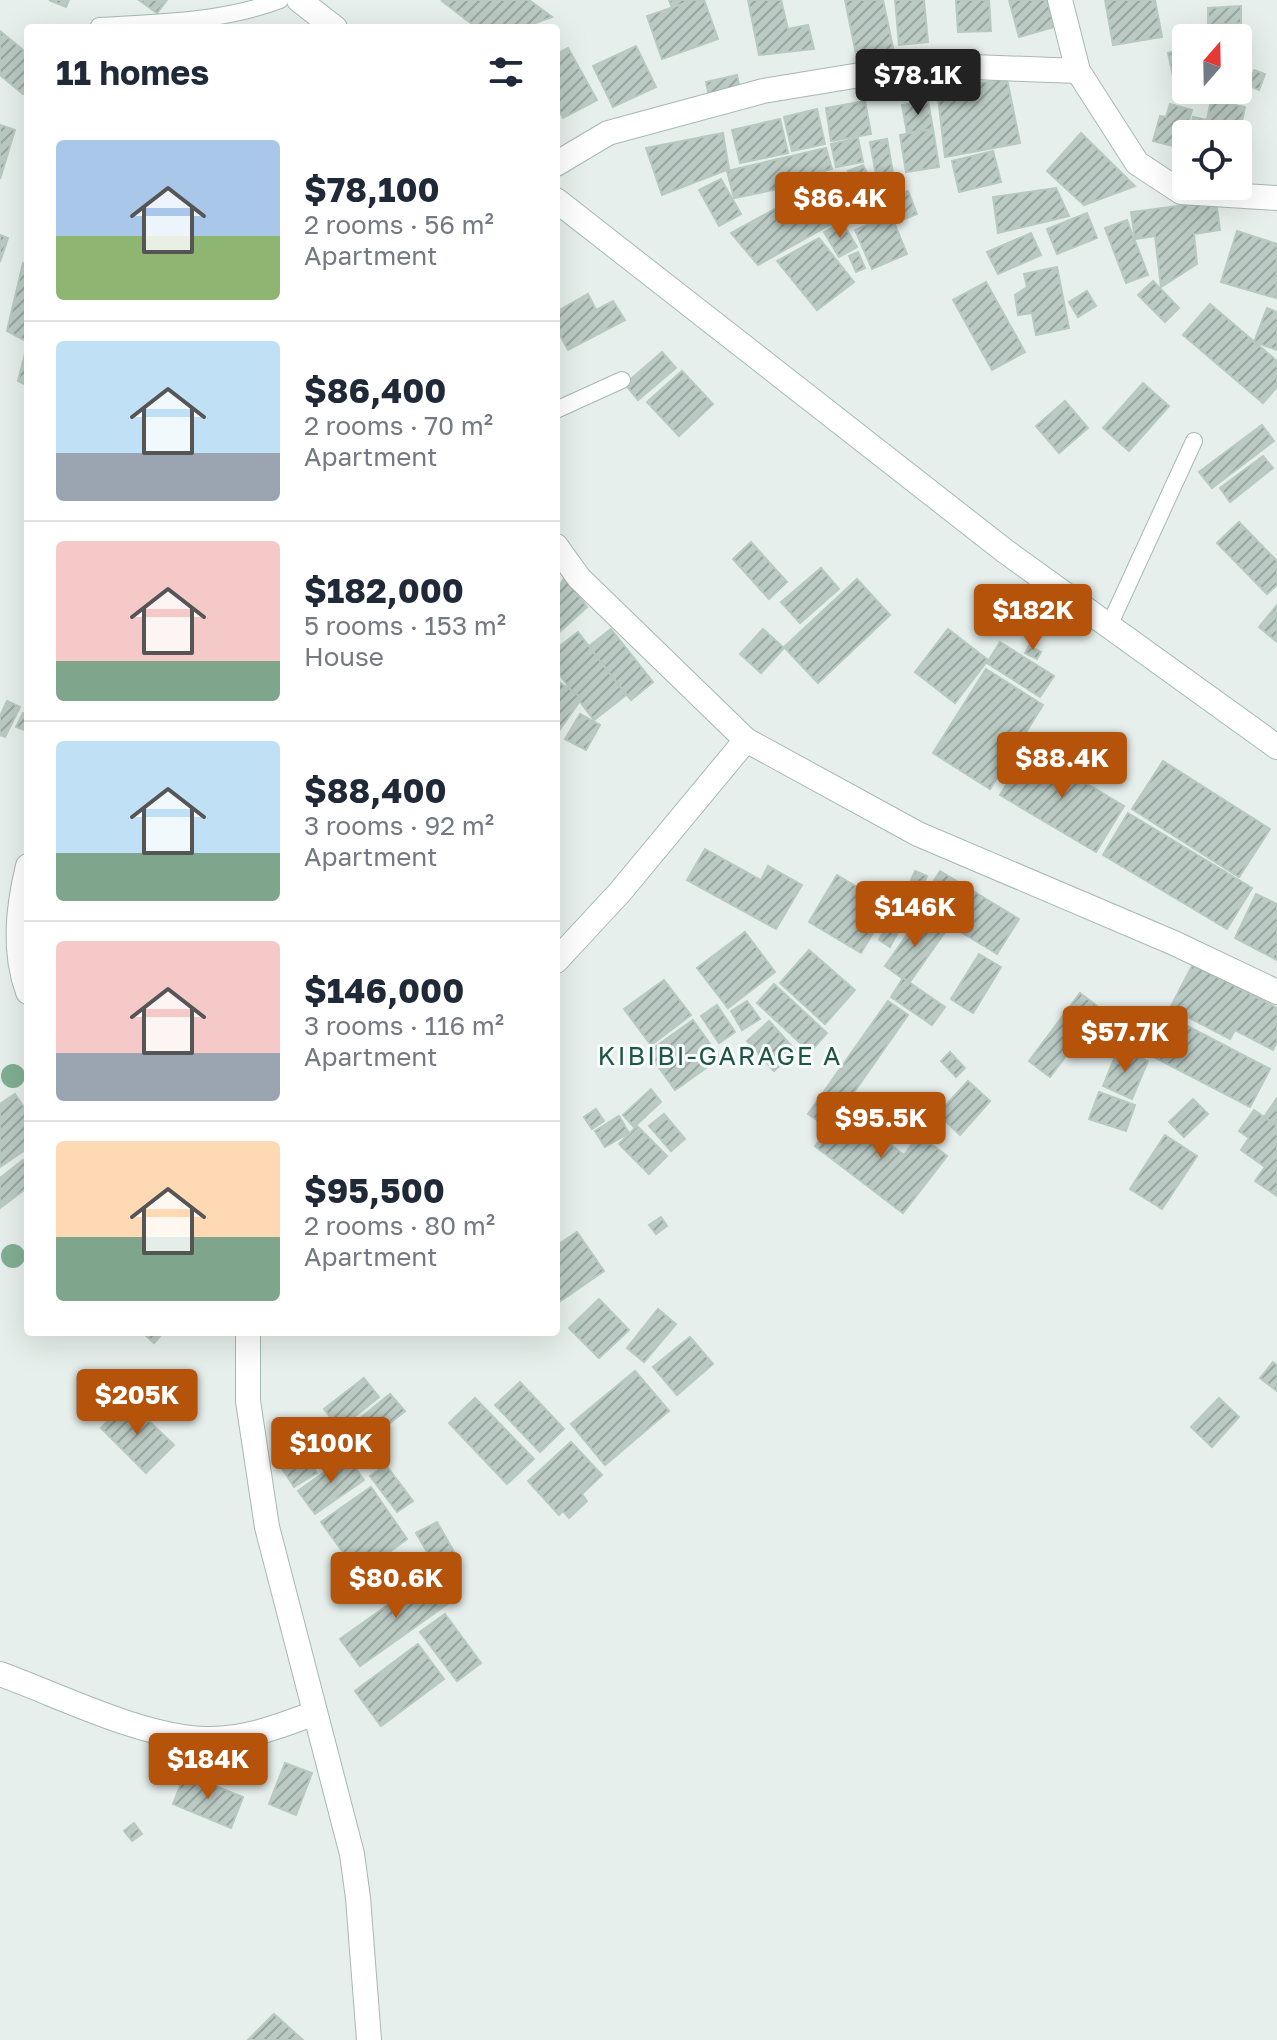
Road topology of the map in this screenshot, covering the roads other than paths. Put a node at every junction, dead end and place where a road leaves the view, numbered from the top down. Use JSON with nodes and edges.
{"nodes":[{"id":1,"x":280,"y":0,"type":"edge"},
{"id":2,"x":299,"y":0,"type":"edge"},
{"id":3,"x":1060,"y":0,"type":"edge"},
{"id":4,"x":131,"y":24,"type":"edge"},
{"id":5,"x":330,"y":24,"type":"edge"},
{"id":6,"x":1078,"y":71,"type":"junction"},
{"id":7,"x":560,"y":162,"type":"edge"},
{"id":8,"x":1277,"y":198,"type":"edge"},
{"id":9,"x":560,"y":203,"type":"edge"},
{"id":10,"x":622,"y":380,"type":"dead end"},
{"id":11,"x":560,"y":408,"type":"edge"},
{"id":12,"x":1194,"y":441,"type":"dead end"},
{"id":13,"x":560,"y":552,"type":"edge"},
{"id":14,"x":1109,"y":626,"type":"junction"},
{"id":15,"x":746,"y":740,"type":"junction"},
{"id":16,"x":1277,"y":747,"type":"edge"},
{"id":17,"x":24,"y":882,"type":"edge"},
{"id":18,"x":560,"y":957,"type":"edge"},
{"id":19,"x":24,"y":982,"type":"edge"},
{"id":20,"x":1277,"y":992,"type":"edge"},
{"id":21,"x":248,"y":1336,"type":"edge"},
{"id":22,"x":0,"y":1674,"type":"edge"},
{"id":23,"x":315,"y":1713,"type":"junction"},
{"id":24,"x":369,"y":2040,"type":"edge"}],
"edges":[{"from":1,"to":4,"type":"lane"},
{"from":2,"to":5,"type":"street"},
{"from":3,"to":6,"type":"street"},
{"from":6,"to":7,"type":"street"},
{"from":6,"to":8,"type":"street"},
{"from":9,"to":14,"type":"street"},
{"from":10,"to":11,"type":"lane"},
{"from":12,"to":14,"type":"lane"},
{"from":13,"to":15,"type":"street"},
{"from":14,"to":16,"type":"street"},
{"from":15,"to":18,"type":"street"},
{"from":15,"to":20,"type":"street"},
{"from":17,"to":19,"type":"street"},
{"from":21,"to":23,"type":"street"},
{"from":22,"to":23,"type":"street"},
{"from":23,"to":24,"type":"street"}]}
